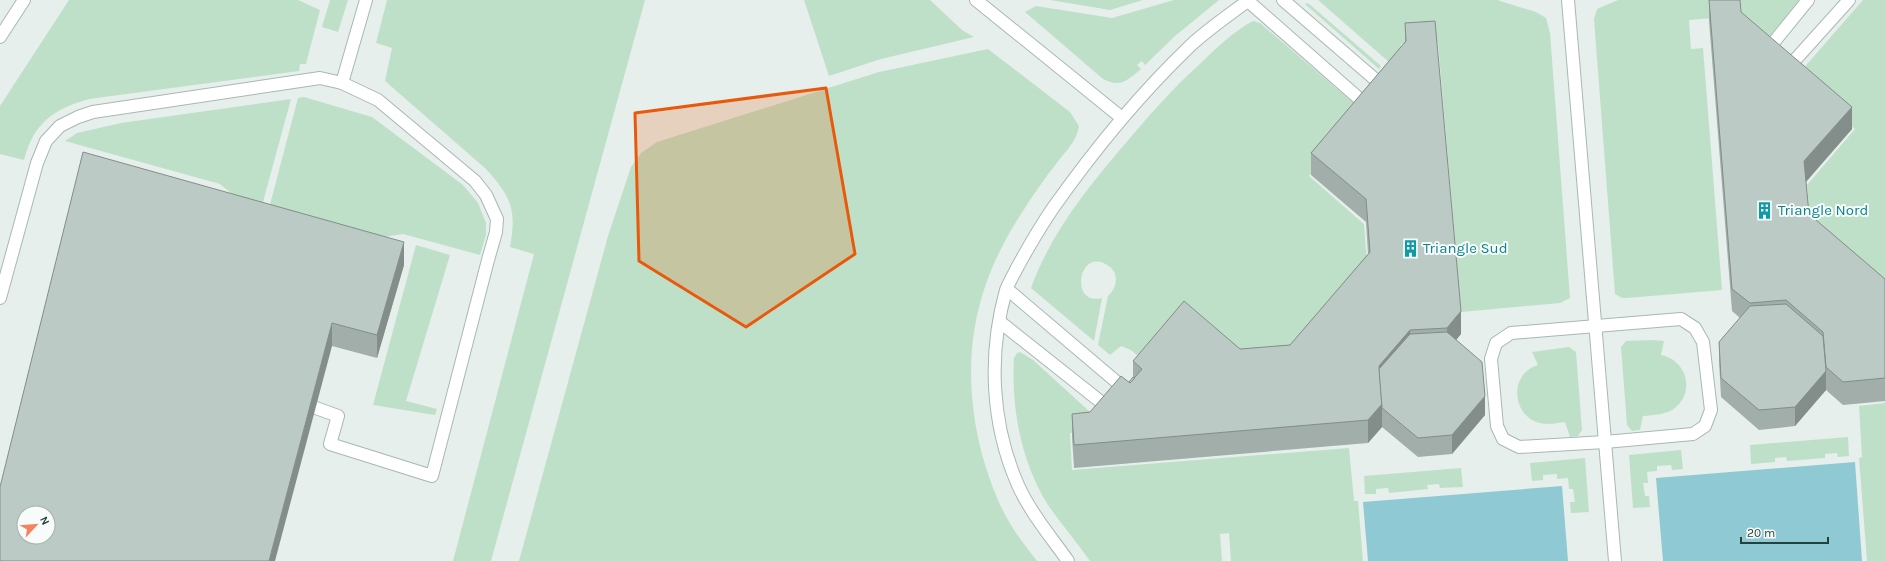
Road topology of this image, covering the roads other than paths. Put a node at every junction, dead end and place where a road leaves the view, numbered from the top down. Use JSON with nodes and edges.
{"nodes":[{"id":1,"x":24,"y":0,"type":"edge"},
{"id":2,"x":366,"y":0,"type":"edge"},
{"id":3,"x":976,"y":0,"type":"edge"},
{"id":4,"x":1248,"y":0,"type":"edge"},
{"id":5,"x":1282,"y":0,"type":"edge"},
{"id":6,"x":1568,"y":0,"type":"edge"},
{"id":7,"x":1808,"y":0,"type":"edge"},
{"id":8,"x":1849,"y":0,"type":"edge"},
{"id":9,"x":0,"y":37,"type":"edge"},
{"id":10,"x":1764,"y":55,"type":"edge"},
{"id":11,"x":1784,"y":72,"type":"edge"},
{"id":12,"x":1378,"y":81,"type":"edge"},
{"id":13,"x":342,"y":83,"type":"junction"},
{"id":14,"x":1363,"y":102,"type":"edge"},
{"id":15,"x":1122,"y":118,"type":"junction"},
{"id":16,"x":1007,"y":289,"type":"junction"},
{"id":17,"x":0,"y":298,"type":"edge"},
{"id":18,"x":1000,"y":322,"type":"junction"},
{"id":19,"x":1596,"y":326,"type":"junction"},
{"id":20,"x":1119,"y":384,"type":"edge"},
{"id":21,"x":1106,"y":406,"type":"edge"},
{"id":22,"x":316,"y":408,"type":"edge"},
{"id":23,"x":1605,"y":442,"type":"junction"},
{"id":24,"x":1068,"y":561,"type":"edge"},
{"id":25,"x":1614,"y":561,"type":"edge"}],
"edges":[{"from":1,"to":9,"type":"street"},
{"from":2,"to":13,"type":"street"},
{"from":3,"to":15,"type":"street"},
{"from":4,"to":14,"type":"street"},
{"from":4,"to":15,"type":"street"},
{"from":5,"to":12,"type":"street"},
{"from":6,"to":19,"type":"street"},
{"from":7,"to":10,"type":"street"},
{"from":8,"to":11,"type":"street"},
{"from":13,"to":17,"type":"street"},
{"from":13,"to":22,"type":"street"},
{"from":15,"to":16,"type":"street"},
{"from":16,"to":18,"type":"street"},
{"from":16,"to":20,"type":"street"},
{"from":18,"to":21,"type":"street"},
{"from":18,"to":24,"type":"street"},
{"from":19,"to":23,"type":"street"},
{"from":19,"to":23,"type":"street"},
{"from":19,"to":23,"type":"street"},
{"from":23,"to":25,"type":"street"}]}
